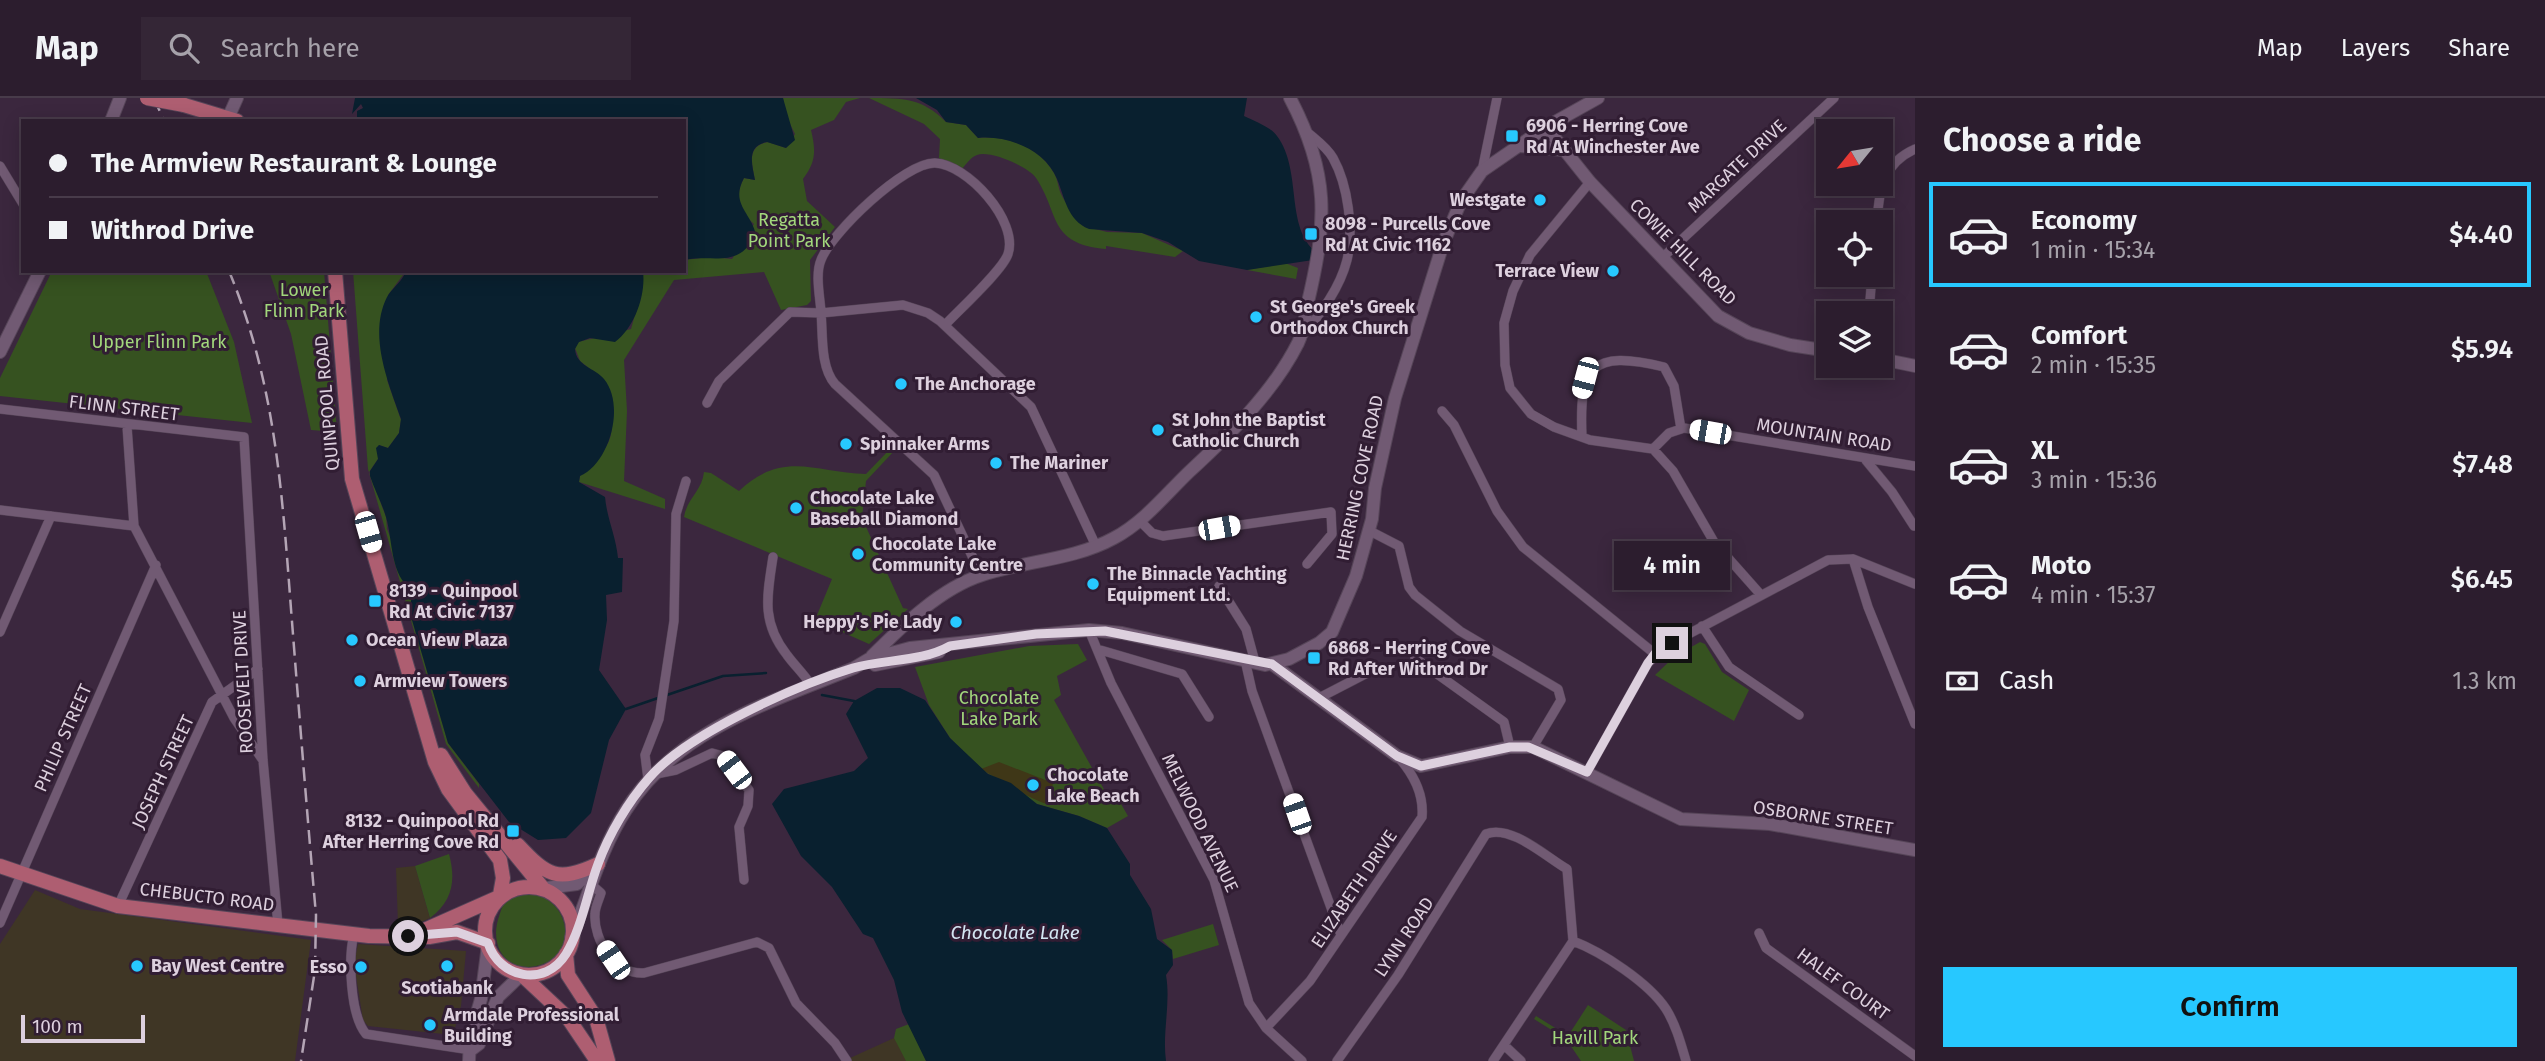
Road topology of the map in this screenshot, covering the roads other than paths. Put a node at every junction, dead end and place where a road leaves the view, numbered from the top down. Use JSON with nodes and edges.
{"nodes":[{"id":1,"x":120,"y":98,"type":"edge"},
{"id":2,"x":147,"y":98,"type":"edge"},
{"id":3,"x":237,"y":98,"type":"edge"},
{"id":4,"x":1290,"y":98,"type":"edge"},
{"id":5,"x":1497,"y":98,"type":"edge"},
{"id":6,"x":1598,"y":98,"type":"edge"},
{"id":7,"x":1833,"y":98,"type":"edge"},
{"id":8,"x":233,"y":118,"type":"edge"},
{"id":9,"x":112,"y":119,"type":"edge"},
{"id":10,"x":1546,"y":127,"type":"junction"},
{"id":11,"x":1305,"y":130,"type":"junction"},
{"id":12,"x":1517,"y":146,"type":"junction"},
{"id":13,"x":1915,"y":149,"type":"edge"},
{"id":14,"x":1563,"y":150,"type":"junction"},
{"id":15,"x":0,"y":166,"type":"edge"},
{"id":16,"x":1482,"y":171,"type":"junction"},
{"id":17,"x":1590,"y":181,"type":"junction"},
{"id":18,"x":21,"y":201,"type":"edge"},
{"id":19,"x":1879,"y":210,"type":"edge"},
{"id":20,"x":1662,"y":258,"type":"junction"},
{"id":21,"x":39,"y":273,"type":"edge"},
{"id":22,"x":335,"y":273,"type":"edge"},
{"id":23,"x":821,"y":313,"type":"junction"},
{"id":24,"x":945,"y":325,"type":"junction"},
{"id":25,"x":1300,"y":340,"type":"junction"},
{"id":26,"x":1816,"y":349,"type":"edge"},
{"id":27,"x":0,"y":352,"type":"edge"},
{"id":28,"x":1893,"y":361,"type":"edge"},
{"id":29,"x":1915,"y":366,"type":"edge"},
{"id":30,"x":707,"y":403,"type":"dead end"},
{"id":31,"x":0,"y":409,"type":"edge"},
{"id":32,"x":1442,"y":411,"type":"dead end"},
{"id":33,"x":127,"y":425,"type":"junction"},
{"id":34,"x":1681,"y":429,"type":"junction"},
{"id":35,"x":244,"y":437,"type":"joint"},
{"id":36,"x":1582,"y":437,"type":"junction"},
{"id":37,"x":1653,"y":449,"type":"junction"},
{"id":38,"x":1864,"y":458,"type":"junction"},
{"id":39,"x":1915,"y":466,"type":"edge"},
{"id":40,"x":686,"y":481,"type":"dead end"},
{"id":41,"x":0,"y":510,"type":"edge"},
{"id":42,"x":51,"y":516,"type":"junction"},
{"id":43,"x":1139,"y":520,"type":"junction"},
{"id":44,"x":134,"y":526,"type":"junction"},
{"id":45,"x":1914,"y":526,"type":"edge"},
{"id":46,"x":1368,"y":530,"type":"junction"},
{"id":47,"x":1096,"y":546,"type":"junction"},
{"id":48,"x":773,"y":557,"type":"dead end"},
{"id":49,"x":1853,"y":559,"type":"junction"},
{"id":50,"x":1307,"y":564,"type":"dead end"},
{"id":51,"x":156,"y":565,"type":"junction"},
{"id":52,"x":981,"y":575,"type":"junction"},
{"id":53,"x":1915,"y":584,"type":"edge"},
{"id":54,"x":1219,"y":586,"type":"dead end"},
{"id":55,"x":1761,"y":595,"type":"junction"},
{"id":56,"x":916,"y":618,"type":"junction"},
{"id":57,"x":1702,"y":626,"type":"junction"},
{"id":58,"x":1089,"y":630,"type":"junction"},
{"id":59,"x":0,"y":632,"type":"edge"},
{"id":60,"x":1097,"y":649,"type":"junction"},
{"id":61,"x":911,"y":652,"type":"junction"},
{"id":62,"x":1655,"y":654,"type":"junction"},
{"id":63,"x":1415,"y":658,"type":"dead end"},
{"id":64,"x":869,"y":659,"type":"junction"},
{"id":65,"x":1250,"y":661,"type":"junction"},
{"id":66,"x":1272,"y":664,"type":"junction"},
{"id":67,"x":854,"y":668,"type":"junction"},
{"id":68,"x":258,"y":669,"type":"junction"},
{"id":69,"x":1373,"y":670,"type":"dead end"},
{"id":70,"x":811,"y":685,"type":"junction"},
{"id":71,"x":222,"y":693,"type":"junction"},
{"id":72,"x":1317,"y":699,"type":"junction"},
{"id":73,"x":1799,"y":715,"type":"dead end"},
{"id":74,"x":1209,"y":717,"type":"dead end"},
{"id":75,"x":1915,"y":724,"type":"edge"},
{"id":76,"x":426,"y":731,"type":"junction"},
{"id":77,"x":1510,"y":747,"type":"junction"},
{"id":78,"x":1532,"y":747,"type":"junction"},
{"id":79,"x":1397,"y":756,"type":"junction"},
{"id":80,"x":264,"y":760,"type":"junction"},
{"id":81,"x":1587,"y":772,"type":"junction"},
{"id":82,"x":650,"y":776,"type":"junction"},
{"id":83,"x":459,"y":784,"type":"junction"},
{"id":84,"x":1915,"y":850,"type":"edge"},
{"id":85,"x":598,"y":864,"type":"junction"},
{"id":86,"x":0,"y":866,"type":"edge"},
{"id":87,"x":20,"y":876,"type":"junction"},
{"id":88,"x":744,"y":880,"type":"dead end"},
{"id":89,"x":592,"y":885,"type":"junction"},
{"id":90,"x":544,"y":888,"type":"junction"},
{"id":91,"x":500,"y":896,"type":"junction"},
{"id":92,"x":118,"y":906,"type":"junction"},
{"id":93,"x":0,"y":923,"type":"edge"},
{"id":94,"x":278,"y":925,"type":"junction"},
{"id":95,"x":1759,"y":933,"type":"dead end"},
{"id":96,"x":354,"y":934,"type":"junction"},
{"id":97,"x":415,"y":935,"type":"junction"},
{"id":98,"x":1341,"y":935,"type":"junction"},
{"id":99,"x":571,"y":939,"type":"junction"},
{"id":100,"x":1573,"y":941,"type":"junction"},
{"id":101,"x":488,"y":944,"type":"junction"},
{"id":102,"x":566,"y":954,"type":"junction"},
{"id":103,"x":521,"y":976,"type":"junction"},
{"id":104,"x":1266,"y":1028,"type":"junction"},
{"id":105,"x":1504,"y":1045,"type":"junction"},
{"id":106,"x":470,"y":1056,"type":"edge"},
{"id":107,"x":1915,"y":1056,"type":"edge"},
{"id":108,"x":597,"y":1061,"type":"edge"},
{"id":109,"x":608,"y":1061,"type":"edge"},
{"id":110,"x":847,"y":1061,"type":"edge"},
{"id":111,"x":1302,"y":1061,"type":"edge"},
{"id":112,"x":1337,"y":1061,"type":"edge"},
{"id":113,"x":1493,"y":1061,"type":"edge"},
{"id":114,"x":1521,"y":1061,"type":"edge"},
{"id":115,"x":1686,"y":1061,"type":"edge"}],
"edges":[{"from":1,"to":9,"type":"main road"},
{"from":2,"to":8,"type":"main road","bridge":true},
{"from":3,"to":8,"type":"main road"},
{"from":4,"to":11,"type":"main road"},
{"from":5,"to":16,"type":"street"},
{"from":6,"to":10,"type":"main road","name":"HERRING COVE ROAD"},
{"from":7,"to":20,"type":"street","name":"MARGATE DRIVE"},
{"from":10,"to":12,"type":"main road","name":"HERRING COVE ROAD"},
{"from":10,"to":14,"type":"main road","name":"COWIE HILL ROAD"},
{"from":11,"to":25,"type":"main road"},
{"from":11,"to":25,"type":"street"},
{"from":12,"to":14,"type":"main road"},
{"from":12,"to":16,"type":"main road","name":"HERRING COVE ROAD"},
{"from":13,"to":19,"type":"street"},
{"from":14,"to":17,"type":"main road","name":"COWIE HILL ROAD"},
{"from":15,"to":18,"type":"street"},
{"from":16,"to":46,"type":"main road","name":"HERRING COVE ROAD"},
{"from":17,"to":20,"type":"main road","name":"COWIE HILL ROAD"},
{"from":17,"to":36,"type":"street"},
{"from":20,"to":26,"type":"main road","name":"COWIE HILL ROAD"},
{"from":21,"to":27,"type":"main road"},
{"from":22,"to":76,"type":"main road","name":"QUINPOOL ROAD"},
{"from":23,"to":24,"type":"street"},
{"from":23,"to":24,"type":"street"},
{"from":23,"to":30,"type":"street"},
{"from":23,"to":52,"type":"street"},
{"from":24,"to":47,"type":"street"},
{"from":25,"to":43,"type":"main road"},
{"from":28,"to":29,"type":"main road"},
{"from":31,"to":33,"type":"street","name":"FLINN STREET"},
{"from":32,"to":62,"type":"street"},
{"from":33,"to":35,"type":"street","name":"FLINN STREET"},
{"from":33,"to":44,"type":"street"},
{"from":34,"to":36,"type":"street"},
{"from":34,"to":37,"type":"street"},
{"from":34,"to":38,"type":"street","name":"MOUNTAIN ROAD"},
{"from":35,"to":68,"type":"street","name":"ROOSEVELT DRIVE"},
{"from":36,"to":37,"type":"street"},
{"from":37,"to":55,"type":"street"},
{"from":38,"to":39,"type":"street","name":"MOUNTAIN ROAD"},
{"from":38,"to":45,"type":"street"},
{"from":40,"to":82,"type":"street"},
{"from":41,"to":42,"type":"street"},
{"from":42,"to":44,"type":"street"},
{"from":42,"to":59,"type":"street"},
{"from":43,"to":47,"type":"main road"},
{"from":43,"to":50,"type":"street"},
{"from":44,"to":51,"type":"street"},
{"from":46,"to":66,"type":"main road","name":"HERRING COVE ROAD"},
{"from":46,"to":78,"type":"street"},
{"from":47,"to":52,"type":"main road"},
{"from":48,"to":70,"type":"street"},
{"from":49,"to":53,"type":"street"},
{"from":49,"to":55,"type":"street"},
{"from":49,"to":75,"type":"street"},
{"from":51,"to":71,"type":"street"},
{"from":51,"to":87,"type":"street","name":"PHILIP STREET"},
{"from":52,"to":56,"type":"main road"},
{"from":54,"to":65,"type":"street"},
{"from":55,"to":57,"type":"street"},
{"from":56,"to":61,"type":"main road"},
{"from":56,"to":64,"type":"main road"},
{"from":57,"to":62,"type":"street"},
{"from":57,"to":73,"type":"street"},
{"from":58,"to":60,"type":"street","name":"MELWOOD AVENUE"},
{"from":58,"to":61,"type":"main road"},
{"from":58,"to":65,"type":"main road"},
{"from":60,"to":74,"type":"street"},
{"from":60,"to":104,"type":"street","name":"MELWOOD AVENUE"},
{"from":61,"to":64,"type":"main road"},
{"from":61,"to":67,"type":"main road"},
{"from":62,"to":81,"type":"street"},
{"from":63,"to":77,"type":"street"},
{"from":64,"to":67,"type":"main road"},
{"from":65,"to":66,"type":"main road"},
{"from":65,"to":98,"type":"street"},
{"from":66,"to":72,"type":"main road","name":"OSBORNE STREET"},
{"from":67,"to":70,"type":"main road"},
{"from":68,"to":71,"type":"street","name":"JOSEPH STREET"},
{"from":68,"to":80,"type":"street","name":"ROOSEVELT DRIVE"},
{"from":69,"to":72,"type":"street"},
{"from":70,"to":82,"type":"main road"},
{"from":71,"to":80,"type":"street"},
{"from":71,"to":92,"type":"street","name":"JOSEPH STREET"},
{"from":72,"to":79,"type":"main road","name":"OSBORNE STREET"},
{"from":76,"to":83,"type":"main road","name":"QUINPOOL ROAD"},
{"from":76,"to":91,"type":"main road","name":"QUINPOOL ROAD"},
{"from":77,"to":78,"type":"main road","name":"OSBORNE STREET"},
{"from":77,"to":79,"type":"main road","name":"OSBORNE STREET"},
{"from":78,"to":81,"type":"main road","name":"OSBORNE STREET"},
{"from":79,"to":98,"type":"street","name":"ELIZABETH DRIVE"},
{"from":80,"to":94,"type":"street","name":"ROOSEVELT DRIVE"},
{"from":81,"to":84,"type":"main road","name":"OSBORNE STREET"},
{"from":82,"to":85,"type":"main road"},
{"from":82,"to":88,"type":"street"},
{"from":83,"to":85,"type":"main road"},
{"from":83,"to":90,"type":"main road","name":"QUINPOOL ROAD"},
{"from":85,"to":89,"type":"main road"},
{"from":85,"to":90,"type":"main road"},
{"from":86,"to":87,"type":"main road","name":"CHEBUCTO ROAD"},
{"from":87,"to":92,"type":"main road","name":"CHEBUCTO ROAD"},
{"from":87,"to":93,"type":"street","name":"PHILIP STREET"},
{"from":89,"to":99,"type":"main road"},
{"from":89,"to":110,"type":"street"},
{"from":90,"to":91,"type":"main road"},
{"from":90,"to":99,"type":"main road"},
{"from":91,"to":97,"type":"main road","name":"CHEBUCTO ROAD"},
{"from":91,"to":101,"type":"main road"},
{"from":92,"to":94,"type":"main road","name":"CHEBUCTO ROAD"},
{"from":94,"to":96,"type":"main road","name":"CHEBUCTO ROAD"},
{"from":95,"to":107,"type":"street","name":"HALEF COURT"},
{"from":96,"to":97,"type":"main road","name":"CHEBUCTO ROAD"},
{"from":96,"to":106,"type":"street"},
{"from":97,"to":101,"type":"main road","name":"CHEBUCTO ROAD"},
{"from":98,"to":104,"type":"street","name":"ELIZABETH DRIVE"},
{"from":99,"to":102,"type":"main road"},
{"from":100,"to":105,"type":"street"},
{"from":100,"to":112,"type":"street","name":"LYNN ROAD"},
{"from":100,"to":115,"type":"street"},
{"from":101,"to":103,"type":"main road"},
{"from":101,"to":106,"type":"main road"},
{"from":102,"to":103,"type":"main road"},
{"from":102,"to":109,"type":"main road"},
{"from":103,"to":106,"type":"main road"},
{"from":103,"to":108,"type":"main road"},
{"from":104,"to":111,"type":"street","name":"MELWOOD AVENUE"},
{"from":105,"to":113,"type":"street"},
{"from":105,"to":114,"type":"street"}]}
